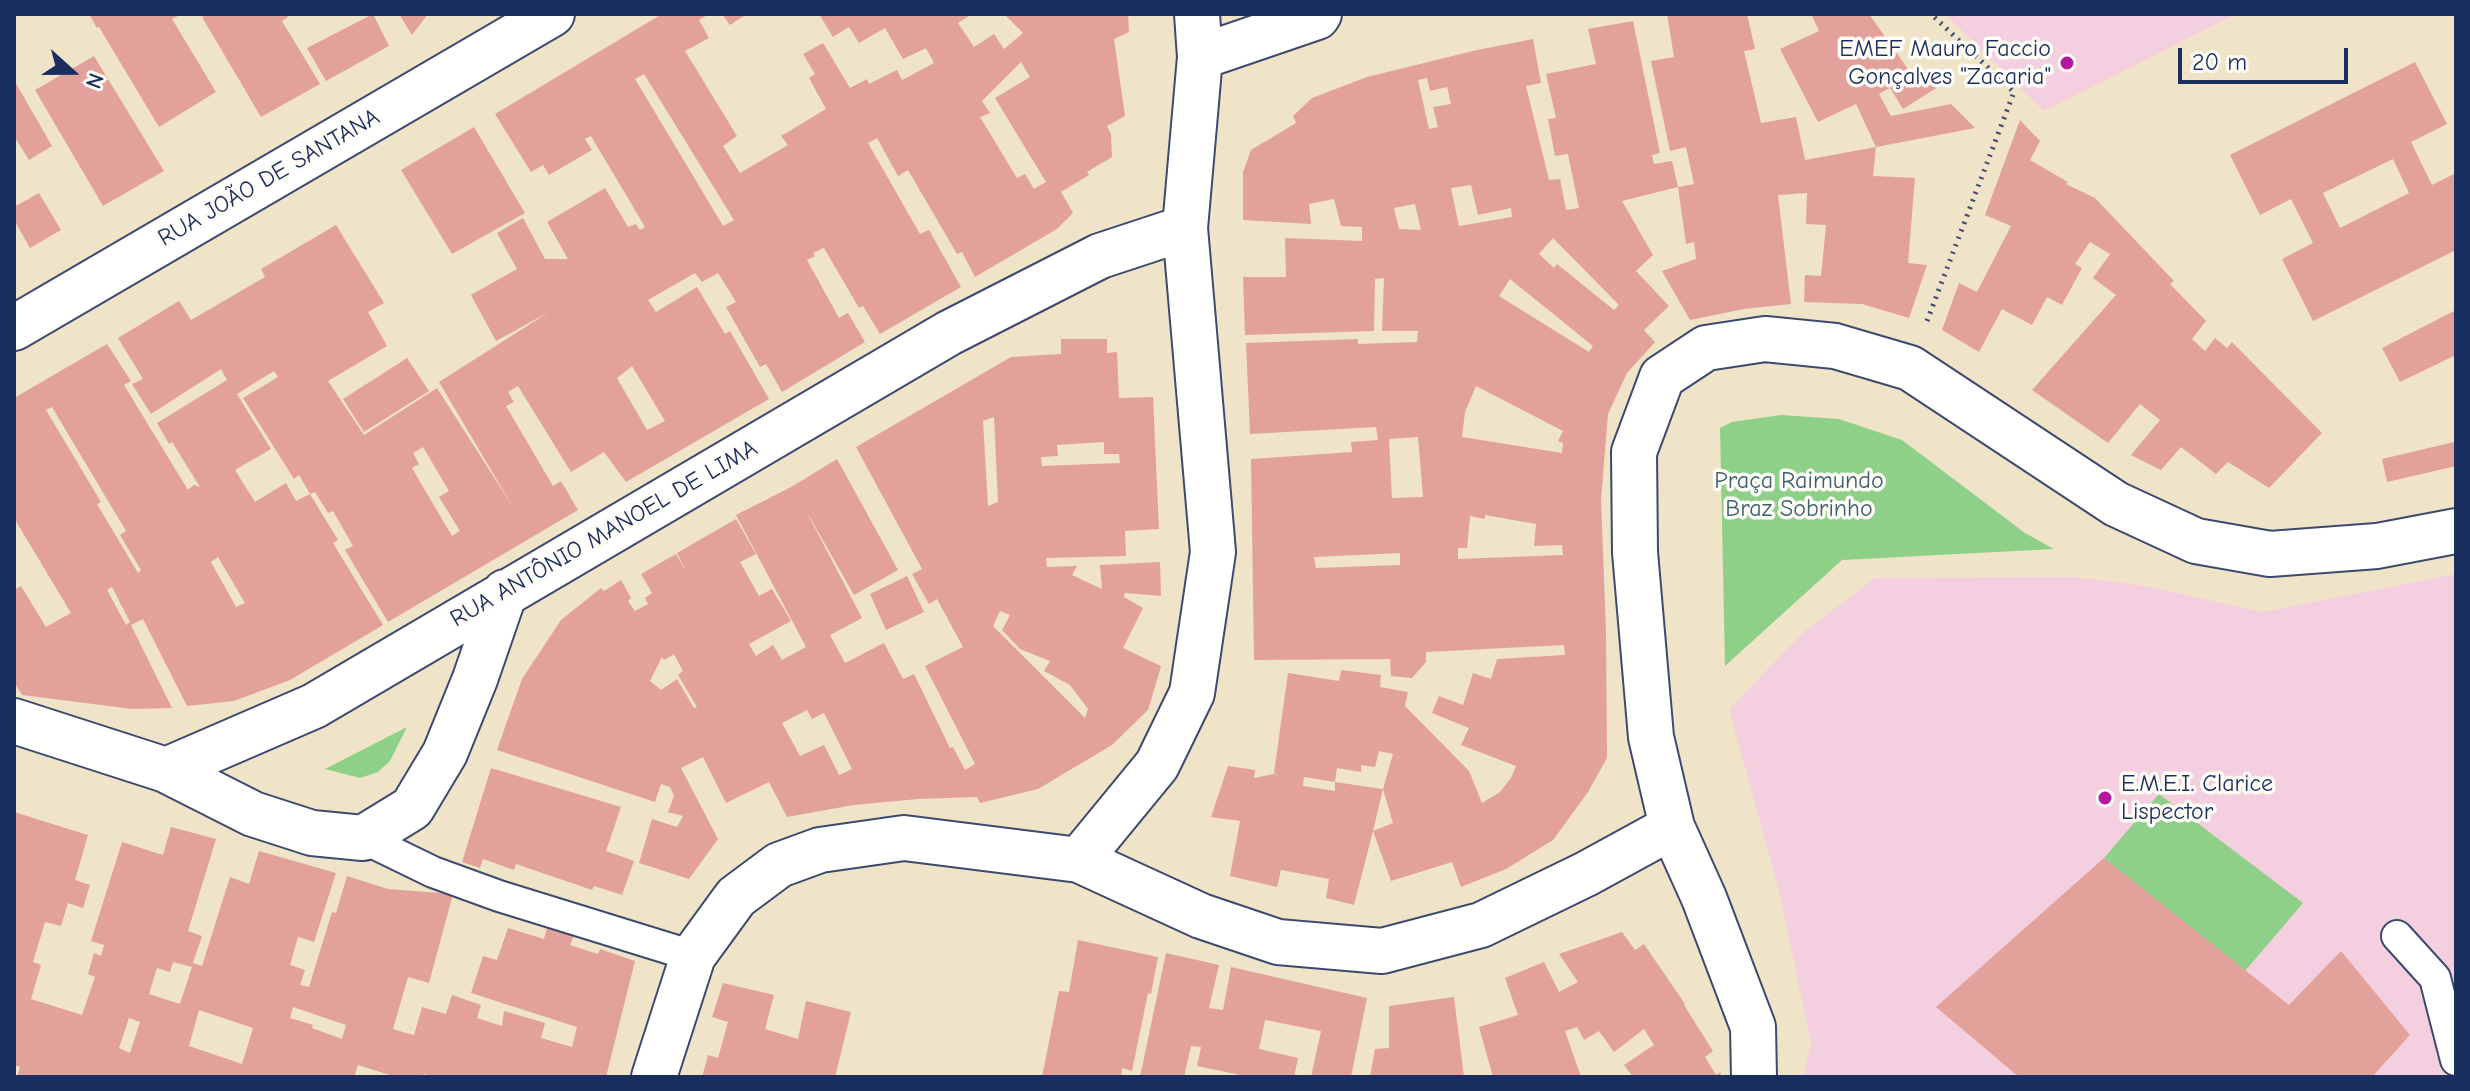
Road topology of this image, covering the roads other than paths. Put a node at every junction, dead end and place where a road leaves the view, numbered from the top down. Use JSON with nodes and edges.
{"nodes":[{"id":1,"x":552,"y":14,"type":"edge"},
{"id":2,"x":1197,"y":14,"type":"edge"},
{"id":3,"x":1331,"y":15,"type":"edge"},
{"id":4,"x":501,"y":29,"type":"edge"},
{"id":5,"x":1200,"y":57,"type":"junction"},
{"id":6,"x":1185,"y":228,"type":"junction"},
{"id":7,"x":14,"y":328,"type":"edge"},
{"id":8,"x":2456,"y":531,"type":"edge"},
{"id":9,"x":505,"y":592,"type":"junction"},
{"id":10,"x":14,"y":721,"type":"edge"},
{"id":11,"x":166,"y":770,"type":"junction"},
{"id":12,"x":1672,"y":827,"type":"junction"},
{"id":13,"x":363,"y":838,"type":"junction"},
{"id":14,"x":1079,"y":860,"type":"junction"},
{"id":15,"x":2397,"y":936,"type":"dead end"},
{"id":16,"x":693,"y":956,"type":"junction"},
{"id":17,"x":2456,"y":1060,"type":"edge"},
{"id":18,"x":654,"y":1077,"type":"edge"},
{"id":19,"x":1754,"y":1077,"type":"edge"}],
"edges":[{"from":1,"to":4,"type":"street","name":"RUA JOÃO DE SANTANA"},
{"from":2,"to":5,"type":"street"},
{"from":3,"to":5,"type":"street"},
{"from":4,"to":7,"type":"street","name":"RUA JOÃO DE SANTANA"},
{"from":5,"to":6,"type":"street"},
{"from":6,"to":9,"type":"street","name":"RUA ANTÔNIO MANOEL DE LIMA"},
{"from":6,"to":14,"type":"street"},
{"from":8,"to":12,"type":"street"},
{"from":9,"to":11,"type":"street","name":"RUA ANTÔNIO MANOEL DE LIMA"},
{"from":9,"to":13,"type":"street"},
{"from":10,"to":11,"type":"street"},
{"from":11,"to":13,"type":"street"},
{"from":12,"to":14,"type":"street"},
{"from":12,"to":19,"type":"street"},
{"from":13,"to":16,"type":"lane"},
{"from":14,"to":16,"type":"street"},
{"from":15,"to":17,"type":"lane"},
{"from":16,"to":18,"type":"street"}]}
